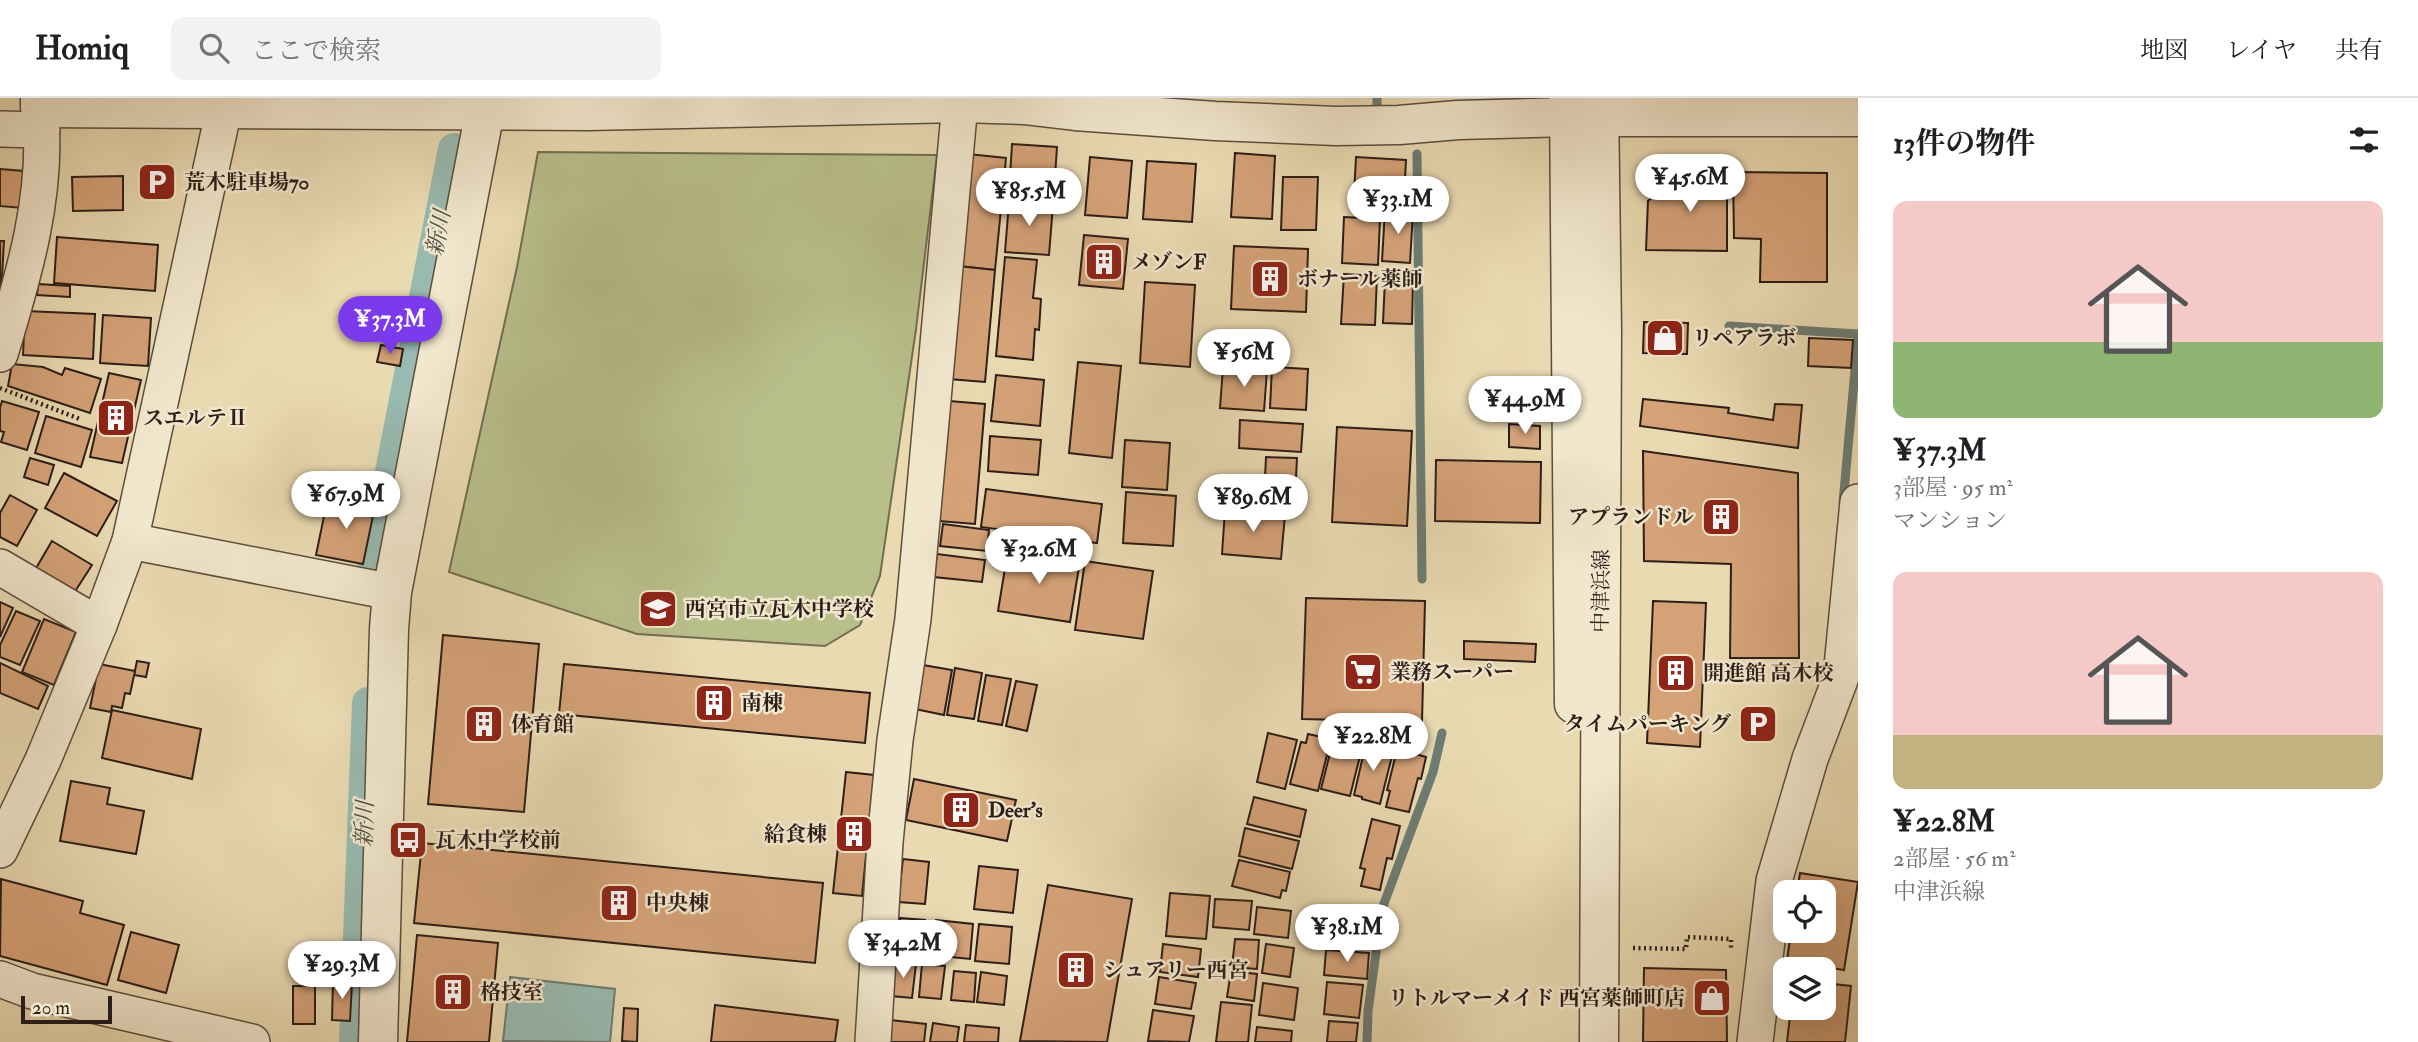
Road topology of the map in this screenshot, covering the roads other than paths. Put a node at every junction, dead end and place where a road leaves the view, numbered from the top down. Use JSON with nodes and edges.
{"nodes":[{"id":1,"x":1024,"y":101,"type":"edge"},
{"id":2,"x":853,"y":102,"type":"edge"},
{"id":3,"x":960,"y":103,"type":"junction"},
{"id":4,"x":285,"y":104,"type":"edge"},
{"id":5,"x":1584,"y":108,"type":"edge"},
{"id":6,"x":224,"y":110,"type":"junction"},
{"id":7,"x":485,"y":111,"type":"junction"},
{"id":8,"x":41,"y":112,"type":"edge"},
{"id":9,"x":1858,"y":117,"type":"edge"},
{"id":10,"x":0,"y":129,"type":"edge"},
{"id":11,"x":7,"y":308,"type":"edge"},
{"id":12,"x":0,"y":354,"type":"edge"},
{"id":13,"x":1858,"y":502,"type":"edge"},
{"id":14,"x":130,"y":541,"type":"junction"},
{"id":15,"x":0,"y":567,"type":"edge"},
{"id":16,"x":392,"y":592,"type":"junction"},
{"id":17,"x":99,"y":625,"type":"junction"},
{"id":18,"x":1849,"y":677,"type":"edge"},
{"id":19,"x":0,"y":850,"type":"edge"},
{"id":20,"x":0,"y":979,"type":"edge"},
{"id":21,"x":175,"y":1034,"type":"edge"},
{"id":22,"x":252,"y":1042,"type":"edge"},
{"id":23,"x":378,"y":1042,"type":"edge"},
{"id":24,"x":873,"y":1042,"type":"edge"},
{"id":25,"x":1573,"y":1042,"type":"edge"},
{"id":26,"x":1599,"y":1042,"type":"edge"},
{"id":27,"x":1755,"y":1042,"type":"edge"}],
"edges":[{"from":1,"to":3,"type":"street"},
{"from":1,"to":5,"type":"street"},
{"from":2,"to":3,"type":"street"},
{"from":2,"to":7,"type":"street"},
{"from":3,"to":24,"type":"street"},
{"from":4,"to":6,"type":"street"},
{"from":4,"to":7,"type":"street"},
{"from":5,"to":9,"type":"street"},
{"from":5,"to":25,"type":"street","name":"中津浜線"},
{"from":5,"to":26,"type":"street","name":"中津浜線"},
{"from":6,"to":8,"type":"street"},
{"from":6,"to":14,"type":"street"},
{"from":7,"to":16,"type":"street"},
{"from":8,"to":10,"type":"street"},
{"from":8,"to":11,"type":"street"},
{"from":11,"to":12,"type":"street"},
{"from":13,"to":18,"type":"street"},
{"from":14,"to":16,"type":"street"},
{"from":14,"to":17,"type":"street"},
{"from":15,"to":17,"type":"street"},
{"from":16,"to":23,"type":"street"},
{"from":17,"to":19,"type":"street"},
{"from":18,"to":27,"type":"street"},
{"from":20,"to":21,"type":"street"},
{"from":21,"to":22,"type":"street"}]}
